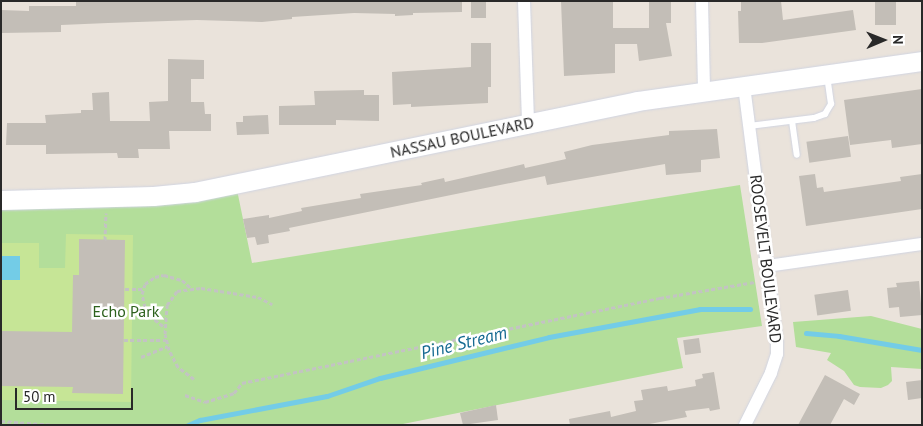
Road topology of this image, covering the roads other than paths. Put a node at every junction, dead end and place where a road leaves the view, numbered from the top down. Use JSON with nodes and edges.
{"nodes":[{"id":1,"x":524,"y":1,"type":"edge"},
{"id":2,"x":702,"y":1,"type":"edge"},
{"id":3,"x":922,"y":61,"type":"edge"},
{"id":4,"x":827,"y":75,"type":"junction"},
{"id":5,"x":744,"y":86,"type":"junction"},
{"id":6,"x":704,"y":92,"type":"junction"},
{"id":7,"x":792,"y":121,"type":"junction"},
{"id":8,"x":528,"y":123,"type":"junction"},
{"id":9,"x":749,"y":126,"type":"junction"},
{"id":10,"x":797,"y":155,"type":"dead end"},
{"id":11,"x":1,"y":200,"type":"edge"},
{"id":12,"x":922,"y":244,"type":"edge"},
{"id":13,"x":767,"y":266,"type":"junction"},
{"id":14,"x":746,"y":425,"type":"edge"}],
"edges":[{"from":1,"to":8,"type":"street"},
{"from":2,"to":6,"type":"street"},
{"from":3,"to":4,"type":"main road","name":"NASSAU BOULEVARD"},
{"from":4,"to":5,"type":"main road","name":"NASSAU BOULEVARD"},
{"from":4,"to":7,"type":"lane"},
{"from":5,"to":6,"type":"main road","name":"NASSAU BOULEVARD"},
{"from":5,"to":9,"type":"street","name":"ROOSEVELT BOULEVARD"},
{"from":6,"to":8,"type":"main road","name":"NASSAU BOULEVARD"},
{"from":7,"to":9,"type":"lane"},
{"from":7,"to":10,"type":"lane"},
{"from":8,"to":11,"type":"main road","name":"NASSAU BOULEVARD"},
{"from":9,"to":13,"type":"street","name":"ROOSEVELT BOULEVARD"},
{"from":12,"to":13,"type":"street"},
{"from":13,"to":14,"type":"street","name":"ROOSEVELT BOULEVARD"}]}
